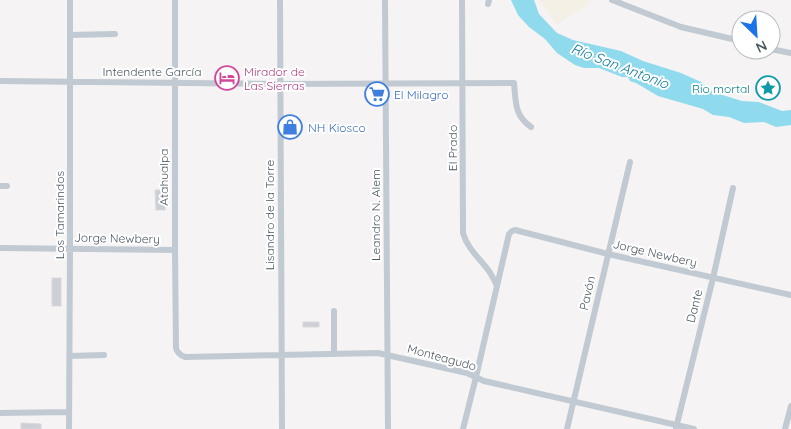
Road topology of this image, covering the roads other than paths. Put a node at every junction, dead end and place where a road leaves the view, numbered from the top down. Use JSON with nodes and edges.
{"nodes":[{"id":1,"x":70,"y":0,"type":"edge"},
{"id":2,"x":175,"y":0,"type":"edge"},
{"id":3,"x":280,"y":0,"type":"edge"},
{"id":4,"x":385,"y":0,"type":"edge"},
{"id":5,"x":462,"y":0,"type":"edge"},
{"id":6,"x":612,"y":0,"type":"edge"},
{"id":7,"x":115,"y":34,"type":"dead end"},
{"id":8,"x":70,"y":35,"type":"junction"},
{"id":9,"x":731,"y":39,"type":"edge"},
{"id":10,"x":0,"y":81,"type":"edge"},
{"id":11,"x":69,"y":82,"type":"junction"},
{"id":12,"x":175,"y":83,"type":"junction"},
{"id":13,"x":280,"y":84,"type":"junction"},
{"id":14,"x":385,"y":84,"type":"junction"},
{"id":15,"x":463,"y":84,"type":"junction"},
{"id":16,"x":531,"y":127,"type":"dead end"},
{"id":17,"x":630,"y":162,"type":"dead end"},
{"id":18,"x":733,"y":188,"type":"dead end"},
{"id":19,"x":0,"y":248,"type":"edge"},
{"id":20,"x":70,"y":249,"type":"junction"},
{"id":21,"x":174,"y":250,"type":"junction"},
{"id":22,"x":608,"y":254,"type":"junction"},
{"id":23,"x":500,"y":272,"type":"junction"},
{"id":24,"x":490,"y":273,"type":"junction"},
{"id":25,"x":713,"y":278,"type":"junction"},
{"id":26,"x":497,"y":286,"type":"junction"},
{"id":27,"x":791,"y":296,"type":"edge"},
{"id":28,"x":334,"y":311,"type":"dead end"},
{"id":29,"x":179,"y":354,"type":"joint"},
{"id":30,"x":334,"y":354,"type":"junction"},
{"id":31,"x":104,"y":355,"type":"dead end"},
{"id":32,"x":281,"y":355,"type":"junction"},
{"id":33,"x":386,"y":355,"type":"junction"},
{"id":34,"x":70,"y":356,"type":"junction"},
{"id":35,"x":476,"y":377,"type":"junction"},
{"id":36,"x":574,"y":401,"type":"junction"},
{"id":37,"x":791,"y":406,"type":"edge"},
{"id":38,"x":69,"y":412,"type":"junction"},
{"id":39,"x":0,"y":413,"type":"edge"},
{"id":40,"x":676,"y":427,"type":"edge"},
{"id":41,"x":69,"y":429,"type":"edge"},
{"id":42,"x":282,"y":429,"type":"edge"},
{"id":43,"x":388,"y":429,"type":"edge"},
{"id":44,"x":463,"y":429,"type":"edge"},
{"id":45,"x":568,"y":429,"type":"edge"},
{"id":46,"x":694,"y":429,"type":"edge"},
{"id":47,"x":785,"y":429,"type":"edge"}],
"edges":[{"from":1,"to":8,"type":"street","name":"Los Tamarindos"},
{"from":2,"to":12,"type":"street","name":"Atahualpa"},
{"from":3,"to":13,"type":"street","name":"Lisandro de la Torre"},
{"from":4,"to":14,"type":"street","name":"Leandro N. Alem"},
{"from":5,"to":15,"type":"street","name":"El Prado"},
{"from":6,"to":9,"type":"street"},
{"from":7,"to":8,"type":"street"},
{"from":8,"to":11,"type":"street","name":"Los Tamarindos"},
{"from":10,"to":11,"type":"street","name":"Intendente García"},
{"from":11,"to":12,"type":"street","name":"Intendente García"},
{"from":11,"to":20,"type":"street","name":"Los Tamarindos"},
{"from":12,"to":13,"type":"street","name":"Intendente García"},
{"from":12,"to":21,"type":"street","name":"Atahualpa"},
{"from":13,"to":14,"type":"street","name":"Intendente García"},
{"from":13,"to":32,"type":"street","name":"Lisandro de la Torre"},
{"from":14,"to":15,"type":"street","name":"Intendente García"},
{"from":14,"to":33,"type":"street","name":"Leandro N. Alem"},
{"from":15,"to":16,"type":"street","name":"Intendente García"},
{"from":15,"to":24,"type":"street","name":"El Prado"},
{"from":17,"to":22,"type":"street","name":"Pavón"},
{"from":18,"to":25,"type":"street","name":"Dante"},
{"from":19,"to":20,"type":"street","name":"Jorge Newbery"},
{"from":20,"to":21,"type":"street","name":"Jorge Newbery"},
{"from":20,"to":34,"type":"street","name":"Los Tamarindos"},
{"from":21,"to":29,"type":"street","name":"Atahualpa"},
{"from":22,"to":23,"type":"street","name":"Jorge Newbery"},
{"from":22,"to":25,"type":"street","name":"Jorge Newbery"},
{"from":22,"to":36,"type":"street","name":"Pavón"},
{"from":23,"to":24,"type":"street"},
{"from":23,"to":26,"type":"street"},
{"from":24,"to":26,"type":"street","name":"El Prado"},
{"from":25,"to":27,"type":"street","name":"Jorge Newbery"},
{"from":25,"to":40,"type":"street","name":"Dante"},
{"from":26,"to":35,"type":"street"},
{"from":28,"to":30,"type":"street"},
{"from":29,"to":32,"type":"street","name":"Monteagudo"},
{"from":30,"to":32,"type":"street","name":"Monteagudo"},
{"from":30,"to":33,"type":"street","name":"Monteagudo"},
{"from":31,"to":34,"type":"street"},
{"from":32,"to":42,"type":"street","name":"Lisandro de la Torre"},
{"from":33,"to":35,"type":"street","name":"Monteagudo"},
{"from":33,"to":43,"type":"street","name":"Leandro N. Alem"},
{"from":34,"to":38,"type":"street","name":"Los Tamarindos"},
{"from":35,"to":36,"type":"street","name":"Monteagudo"},
{"from":35,"to":44,"type":"street"},
{"from":36,"to":40,"type":"street","name":"Monteagudo"},
{"from":36,"to":45,"type":"street","name":"Pavón"},
{"from":37,"to":47,"type":"street"},
{"from":38,"to":39,"type":"street"},
{"from":38,"to":41,"type":"street","name":"Los Tamarindos"},
{"from":40,"to":46,"type":"street","name":"Monteagudo"}]}
